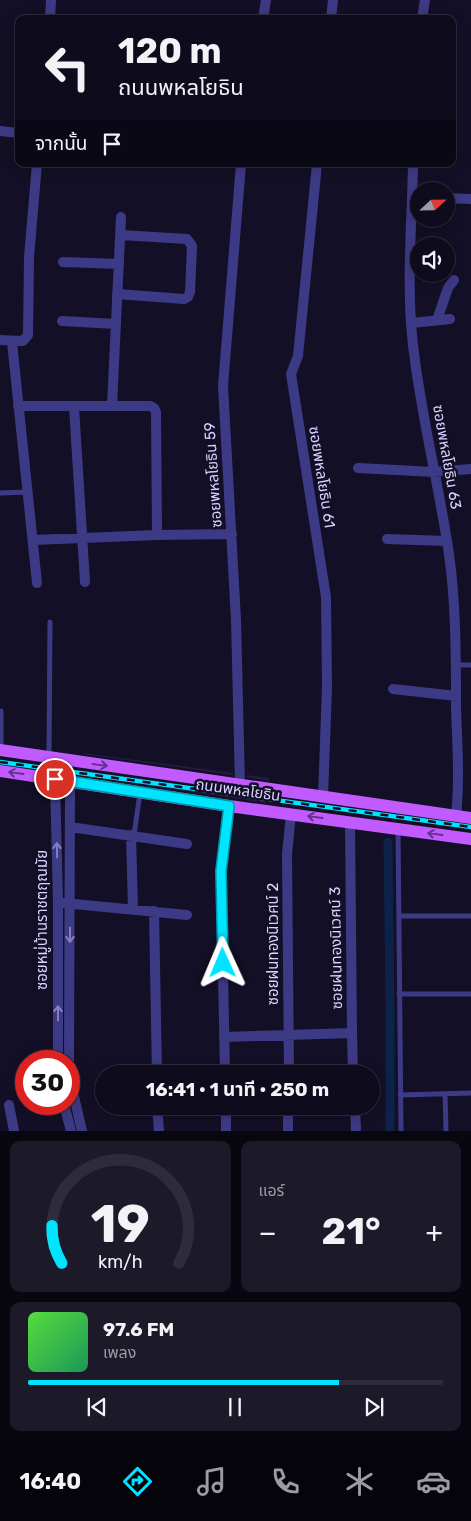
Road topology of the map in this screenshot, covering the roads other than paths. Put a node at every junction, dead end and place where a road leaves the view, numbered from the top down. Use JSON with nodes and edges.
{"nodes":[{"id":1,"x":51,"y":0,"type":"edge"},
{"id":2,"x":266,"y":0,"type":"edge"},
{"id":3,"x":333,"y":0,"type":"edge"},
{"id":4,"x":425,"y":0,"type":"edge"},
{"id":5,"x":50,"y":15,"type":"edge"},
{"id":6,"x":264,"y":15,"type":"edge"},
{"id":7,"x":331,"y":15,"type":"edge"},
{"id":8,"x":423,"y":15,"type":"edge"},
{"id":9,"x":0,"y":131,"type":"edge"},
{"id":10,"x":15,"y":133,"type":"edge"},
{"id":11,"x":37,"y":167,"type":"edge"},
{"id":12,"x":241,"y":167,"type":"edge"},
{"id":13,"x":316,"y":167,"type":"edge"},
{"id":14,"x":413,"y":167,"type":"edge"},
{"id":15,"x":415,"y":182,"type":"edge"},
{"id":16,"x":455,"y":198,"type":"edge"},
{"id":17,"x":471,"y":199,"type":"edge"},
{"id":18,"x":121,"y":218,"type":"dead end"},
{"id":19,"x":413,"y":228,"type":"edge"},
{"id":20,"x":121,"y":235,"type":"junction"},
{"id":21,"x":63,"y":262,"type":"dead end"},
{"id":22,"x":119,"y":264,"type":"junction"},
{"id":23,"x":452,"y":282,"type":"edge"},
{"id":24,"x":117,"y":294,"type":"junction"},
{"id":25,"x":450,"y":319,"type":"dead end"},
{"id":26,"x":437,"y":320,"type":"junction"},
{"id":27,"x":62,"y":321,"type":"dead end"},
{"id":28,"x":412,"y":323,"type":"junction"},
{"id":29,"x":115,"y":324,"type":"junction"},
{"id":30,"x":0,"y":340,"type":"edge"},
{"id":31,"x":12,"y":342,"type":"junction"},
{"id":32,"x":18,"y":406,"type":"junction"},
{"id":33,"x":74,"y":406,"type":"junction"},
{"id":34,"x":112,"y":406,"type":"junction"},
{"id":35,"x":358,"y":468,"type":"dead end"},
{"id":36,"x":471,"y":469,"type":"edge"},
{"id":37,"x":434,"y":472,"type":"junction"},
{"id":38,"x":28,"y":492,"type":"junction"},
{"id":39,"x":0,"y":493,"type":"edge"},
{"id":40,"x":232,"y":534,"type":"junction"},
{"id":41,"x":157,"y":535,"type":"junction"},
{"id":42,"x":82,"y":538,"type":"junction"},
{"id":43,"x":387,"y":539,"type":"dead end"},
{"id":44,"x":33,"y":540,"type":"junction"},
{"id":45,"x":446,"y":541,"type":"junction"},
{"id":46,"x":85,"y":582,"type":"dead end"},
{"id":47,"x":37,"y":583,"type":"dead end"},
{"id":48,"x":50,"y":622,"type":"dead end"},
{"id":49,"x":456,"y":665,"type":"junction"},
{"id":50,"x":471,"y":665,"type":"edge"},
{"id":51,"x":393,"y":689,"type":"dead end"},
{"id":52,"x":456,"y":696,"type":"junction"},
{"id":53,"x":1,"y":711,"type":"dead end"},
{"id":54,"x":0,"y":750,"type":"edge"},
{"id":55,"x":49,"y":757,"type":"junction"},
{"id":56,"x":0,"y":771,"type":"edge"},
{"id":57,"x":55,"y":779,"type":"junction"},
{"id":58,"x":70,"y":781,"type":"junction"},
{"id":59,"x":240,"y":785,"type":"junction"},
{"id":60,"x":140,"y":792,"type":"junction"},
{"id":61,"x":323,"y":797,"type":"junction"},
{"id":62,"x":229,"y":806,"type":"junction"},
{"id":63,"x":386,"y":806,"type":"junction"},
{"id":64,"x":399,"y":808,"type":"junction"},
{"id":65,"x":291,"y":814,"type":"junction"},
{"id":66,"x":456,"y":816,"type":"junction"},
{"id":67,"x":471,"y":818,"type":"edge"},
{"id":68,"x":350,"y":822,"type":"junction"},
{"id":69,"x":70,"y":827,"type":"junction"},
{"id":70,"x":385,"y":827,"type":"junction"},
{"id":71,"x":398,"y":829,"type":"junction"},
{"id":72,"x":132,"y":835,"type":"junction"},
{"id":73,"x":471,"y":839,"type":"edge"},
{"id":74,"x":187,"y":844,"type":"dead end"},
{"id":75,"x":58,"y":903,"type":"junction"},
{"id":76,"x":70,"y":904,"type":"junction"},
{"id":77,"x":133,"y":909,"type":"junction"},
{"id":78,"x":154,"y":911,"type":"junction"},
{"id":79,"x":188,"y":915,"type":"dead end"},
{"id":80,"x":399,"y":916,"type":"junction"},
{"id":81,"x":471,"y":916,"type":"edge"},
{"id":82,"x":399,"y":994,"type":"junction"},
{"id":83,"x":471,"y":994,"type":"edge"},
{"id":84,"x":352,"y":1033,"type":"junction"},
{"id":85,"x":289,"y":1035,"type":"junction"},
{"id":86,"x":224,"y":1037,"type":"junction"},
{"id":87,"x":58,"y":1050,"type":"edge"},
{"id":88,"x":69,"y":1050,"type":"edge"},
{"id":89,"x":157,"y":1065,"type":"edge"},
{"id":90,"x":225,"y":1065,"type":"edge"},
{"id":91,"x":288,"y":1065,"type":"edge"},
{"id":92,"x":353,"y":1065,"type":"edge"},
{"id":93,"x":471,"y":1093,"type":"edge"},
{"id":94,"x":445,"y":1094,"type":"junction"},
{"id":95,"x":400,"y":1095,"type":"junction"},
{"id":96,"x":9,"y":1105,"type":"dead end"},
{"id":97,"x":67,"y":1115,"type":"edge"},
{"id":98,"x":78,"y":1115,"type":"edge"},
{"id":99,"x":158,"y":1115,"type":"edge"},
{"id":100,"x":226,"y":1115,"type":"edge"},
{"id":101,"x":288,"y":1115,"type":"edge"},
{"id":102,"x":355,"y":1115,"type":"edge"},
{"id":103,"x":14,"y":1131,"type":"edge"},
{"id":104,"x":71,"y":1131,"type":"edge"},
{"id":105,"x":82,"y":1131,"type":"edge"},
{"id":106,"x":159,"y":1131,"type":"edge"},
{"id":107,"x":226,"y":1131,"type":"edge"},
{"id":108,"x":288,"y":1131,"type":"edge"},
{"id":109,"x":356,"y":1131,"type":"edge"},
{"id":110,"x":401,"y":1131,"type":"edge"},
{"id":111,"x":446,"y":1131,"type":"edge"}],
"edges":[{"from":1,"to":5,"type":"street"},
{"from":2,"to":6,"type":"street"},
{"from":3,"to":7,"type":"street"},
{"from":4,"to":8,"type":"street"},
{"from":9,"to":10,"type":"street"},
{"from":11,"to":31,"type":"street"},
{"from":12,"to":40,"type":"street","name":"ซอยพหลโยธิน 59"},
{"from":13,"to":61,"type":"street","name":"ซอยพหลโยธิน 61"},
{"from":14,"to":15,"type":"street","name":"ซอยพหลโยธิน 63"},
{"from":16,"to":17,"type":"street"},
{"from":18,"to":20,"type":"street"},
{"from":19,"to":28,"type":"street","name":"ซอยพหลโยธิน 63"},
{"from":20,"to":22,"type":"street"},
{"from":20,"to":24,"type":"street"},
{"from":21,"to":22,"type":"street"},
{"from":22,"to":24,"type":"street"},
{"from":23,"to":26,"type":"street"},
{"from":24,"to":29,"type":"street"},
{"from":25,"to":26,"type":"street"},
{"from":26,"to":28,"type":"street"},
{"from":27,"to":29,"type":"street"},
{"from":28,"to":37,"type":"street","name":"ซอยพหลโยธิน 63"},
{"from":29,"to":34,"type":"street"},
{"from":30,"to":31,"type":"street"},
{"from":31,"to":32,"type":"street"},
{"from":32,"to":33,"type":"street"},
{"from":32,"to":38,"type":"street"},
{"from":33,"to":34,"type":"street"},
{"from":33,"to":42,"type":"street"},
{"from":34,"to":41,"type":"street"},
{"from":35,"to":37,"type":"street"},
{"from":36,"to":37,"type":"street"},
{"from":37,"to":45,"type":"street","name":"ซอยพหลโยธิน 63"},
{"from":38,"to":39,"type":"lane"},
{"from":38,"to":44,"type":"street"},
{"from":40,"to":41,"type":"street"},
{"from":40,"to":59,"type":"street","name":"ซอยพหลโยธิน 59"},
{"from":41,"to":42,"type":"street"},
{"from":42,"to":44,"type":"street"},
{"from":42,"to":46,"type":"street"},
{"from":43,"to":45,"type":"street"},
{"from":44,"to":47,"type":"street"},
{"from":45,"to":49,"type":"street","name":"ซอยพหลโยธิน 63"},
{"from":48,"to":55,"type":"lane"},
{"from":49,"to":50,"type":"lane"},
{"from":49,"to":52,"type":"street","name":"ซอยพหลโยธิน 63"},
{"from":51,"to":52,"type":"street"},
{"from":52,"to":66,"type":"street","name":"ซอยพหลโยธิน 63"},
{"from":53,"to":54,"type":"lane"},
{"from":54,"to":55,"type":"main road","name":"ถนนพหลโยธิน"},
{"from":55,"to":59,"type":"main road","name":"ถนนพหลโยธิน","one_way":true},
{"from":57,"to":56,"type":"main road","name":"ถนนพหลโยธิน","one_way":true},
{"from":57,"to":58,"type":"main road","name":"ถนนพหลโยธิน"},
{"from":75,"to":57,"type":"street","name":"ซอยหมู่บ้านราชตฤณมัย","one_way":true},
{"from":58,"to":60,"type":"main road","name":"ถนนพหลโยธิน"},
{"from":58,"to":69,"type":"street","name":"ซอยหมู่บ้านราชตฤณมัย"},
{"from":59,"to":61,"type":"main road","name":"ถนนพหลโยธิน"},
{"from":60,"to":62,"type":"main road","name":"ถนนพหลโยธิน"},
{"from":60,"to":72,"type":"lane"},
{"from":61,"to":63,"type":"main road","name":"ถนนพหลโยธิน"},
{"from":62,"to":65,"type":"main road","name":"ถนนพหลโยธิน"},
{"from":62,"to":86,"type":"street"},
{"from":63,"to":64,"type":"main road","name":"ถนนพหลโยธิน"},
{"from":63,"to":70,"type":"main road"},
{"from":64,"to":66,"type":"main road","name":"ถนนพหลโยธิน"},
{"from":64,"to":71,"type":"main road"},
{"from":68,"to":65,"type":"main road","name":"ถนนพหลโยธิน","one_way":true},
{"from":65,"to":85,"type":"street","name":"ซอยฝนทองนิเวศน์ 2"},
{"from":66,"to":67,"type":"main road","name":"ถนนพหลโยธิน"},
{"from":68,"to":70,"type":"main road","name":"ถนนพหลโยธิน"},
{"from":68,"to":84,"type":"street","name":"ซอยฝนทองนิเวศน์ 3"},
{"from":69,"to":72,"type":"street"},
{"from":69,"to":76,"type":"street","name":"ซอยหมู่บ้านราชตฤณมัย"},
{"from":70,"to":71,"type":"main road","name":"ถนนพหลโยธิน"},
{"from":73,"to":71,"type":"main road","name":"ถนนพหลโยธิน","one_way":true},
{"from":71,"to":80,"type":"lane"},
{"from":72,"to":74,"type":"street"},
{"from":72,"to":77,"type":"street"},
{"from":75,"to":76,"type":"street"},
{"from":87,"to":75,"type":"street","name":"ซอยหมู่บ้านราชตฤณมัย","one_way":true},
{"from":76,"to":77,"type":"street"},
{"from":76,"to":88,"type":"street","name":"ซอยหมู่บ้านราชตฤณมัย","one_way":true},
{"from":77,"to":78,"type":"street"},
{"from":78,"to":79,"type":"street"},
{"from":78,"to":89,"type":"street"},
{"from":80,"to":81,"type":"lane"},
{"from":80,"to":82,"type":"lane"},
{"from":82,"to":83,"type":"lane"},
{"from":82,"to":95,"type":"lane"},
{"from":84,"to":85,"type":"street"},
{"from":84,"to":92,"type":"street","name":"ซอยฝนทองนิเวศน์ 3"},
{"from":85,"to":86,"type":"street"},
{"from":85,"to":91,"type":"street","name":"ซอยฝนทองนิเวศน์ 2"},
{"from":86,"to":90,"type":"street"},
{"from":93,"to":94,"type":"lane"},
{"from":94,"to":95,"type":"lane"},
{"from":94,"to":111,"type":"lane"},
{"from":95,"to":110,"type":"lane"},
{"from":96,"to":103,"type":"street"},
{"from":97,"to":104,"type":"street"},
{"from":98,"to":105,"type":"street","name":"ซอยหมู่บ้านราชตฤณมัย"},
{"from":99,"to":106,"type":"street"},
{"from":100,"to":107,"type":"street"},
{"from":101,"to":108,"type":"street"},
{"from":102,"to":109,"type":"street"}]}
